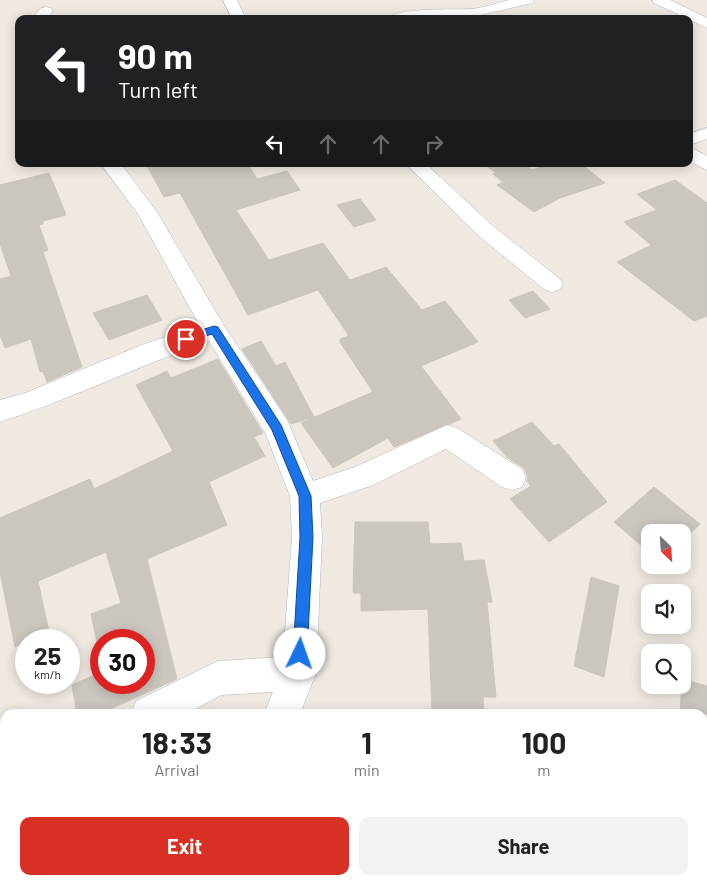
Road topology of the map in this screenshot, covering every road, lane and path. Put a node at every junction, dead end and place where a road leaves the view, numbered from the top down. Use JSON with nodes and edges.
{"nodes":[{"id":1,"x":230,"y":0,"type":"edge"},
{"id":2,"x":528,"y":0,"type":"edge"},
{"id":3,"x":659,"y":0,"type":"edge"},
{"id":4,"x":434,"y":5,"type":"edge"},
{"id":5,"x":237,"y":15,"type":"edge"},
{"id":6,"x":405,"y":15,"type":"edge"},
{"id":7,"x":470,"y":15,"type":"edge"},
{"id":8,"x":689,"y":15,"type":"edge"},
{"id":9,"x":693,"y":17,"type":"edge"},
{"id":10,"x":707,"y":24,"type":"edge"},
{"id":11,"x":707,"y":133,"type":"edge"},
{"id":12,"x":693,"y":138,"type":"edge"},
{"id":13,"x":693,"y":155,"type":"edge"},
{"id":14,"x":707,"y":164,"type":"edge"},
{"id":15,"x":113,"y":167,"type":"edge"},
{"id":16,"x":418,"y":167,"type":"edge"},
{"id":17,"x":552,"y":284,"type":"dead end"},
{"id":18,"x":214,"y":330,"type":"junction"},
{"id":19,"x":0,"y":411,"type":"edge"},
{"id":20,"x":512,"y":478,"type":"dead end"},
{"id":21,"x":305,"y":496,"type":"junction"},
{"id":22,"x":299,"y":673,"type":"junction"},
{"id":23,"x":159,"y":709,"type":"edge"},
{"id":24,"x":284,"y":709,"type":"edge"}],
"edges":[{"from":1,"to":5,"type":"street"},
{"from":2,"to":7,"type":"street"},
{"from":3,"to":8,"type":"street"},
{"from":4,"to":6,"type":"street"},
{"from":4,"to":7,"type":"street"},
{"from":9,"to":10,"type":"street"},
{"from":11,"to":12,"type":"street"},
{"from":13,"to":14,"type":"street"},
{"from":15,"to":18,"type":"street"},
{"from":16,"to":17,"type":"street"},
{"from":18,"to":19,"type":"street"},
{"from":18,"to":21,"type":"street"},
{"from":20,"to":21,"type":"street"},
{"from":21,"to":22,"type":"street"},
{"from":22,"to":23,"type":"street"},
{"from":22,"to":24,"type":"street"}]}
